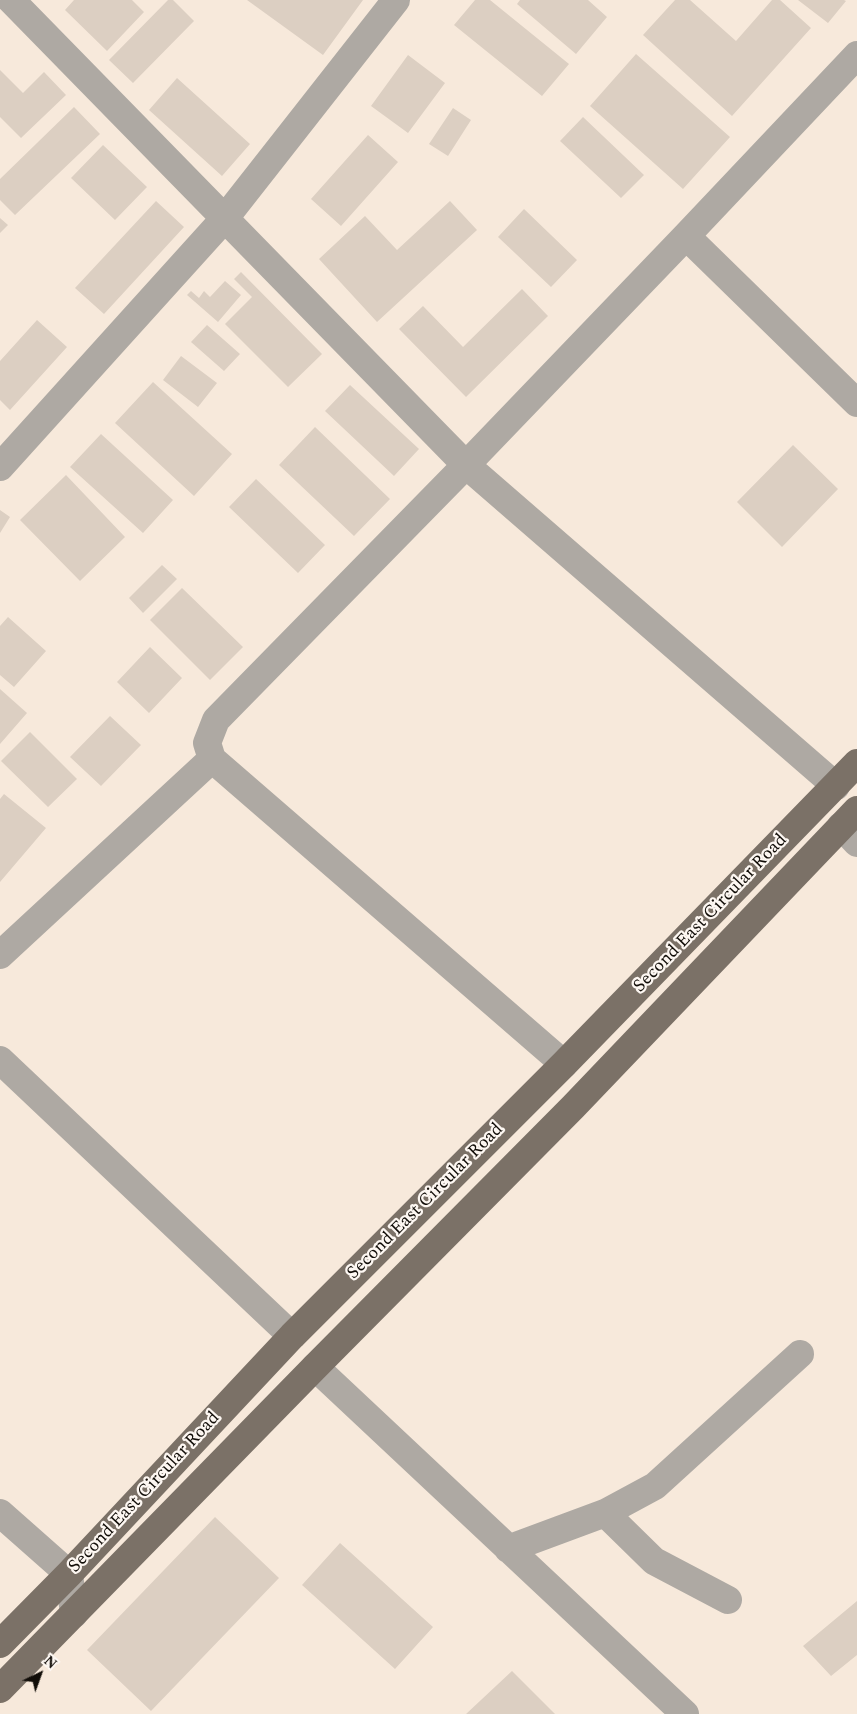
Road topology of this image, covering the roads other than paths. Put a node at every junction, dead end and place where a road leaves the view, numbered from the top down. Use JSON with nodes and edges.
{"nodes":[{"id":1,"x":8,"y":0,"type":"edge"},
{"id":2,"x":12,"y":0,"type":"edge"},
{"id":3,"x":396,"y":0,"type":"edge"},
{"id":4,"x":0,"y":8,"type":"edge"},
{"id":5,"x":857,"y":55,"type":"edge"},
{"id":6,"x":225,"y":218,"type":"junction"},
{"id":7,"x":686,"y":236,"type":"junction"},
{"id":8,"x":857,"y":404,"type":"edge"},
{"id":9,"x":466,"y":465,"type":"junction"},
{"id":10,"x":0,"y":467,"type":"edge"},
{"id":11,"x":212,"y":759,"type":"junction"},
{"id":12,"x":857,"y":763,"type":"edge"},
{"id":13,"x":836,"y":786,"type":"junction"},
{"id":14,"x":852,"y":826,"type":"edge"},
{"id":15,"x":0,"y":956,"type":"edge"},
{"id":16,"x":0,"y":1060,"type":"edge"},
{"id":17,"x":564,"y":1064,"type":"junction"},
{"id":18,"x":292,"y":1336,"type":"junction"},
{"id":19,"x":800,"y":1354,"type":"dead end"},
{"id":20,"x":315,"y":1367,"type":"junction"},
{"id":21,"x":0,"y":1513,"type":"edge"},
{"id":22,"x":605,"y":1513,"type":"junction"},
{"id":23,"x":508,"y":1549,"type":"junction"},
{"id":24,"x":70,"y":1574,"type":"junction"},
{"id":25,"x":728,"y":1600,"type":"dead end"},
{"id":26,"x":74,"y":1614,"type":"junction"},
{"id":27,"x":0,"y":1644,"type":"edge"},
{"id":28,"x":0,"y":1689,"type":"edge"},
{"id":29,"x":684,"y":1714,"type":"edge"}],
"edges":[{"from":1,"to":4,"type":"street"},
{"from":2,"to":6,"type":"street"},
{"from":3,"to":6,"type":"street"},
{"from":5,"to":7,"type":"street"},
{"from":6,"to":9,"type":"street"},
{"from":6,"to":10,"type":"street"},
{"from":7,"to":8,"type":"street"},
{"from":7,"to":9,"type":"street"},
{"from":9,"to":11,"type":"street"},
{"from":9,"to":13,"type":"street"},
{"from":11,"to":15,"type":"street"},
{"from":11,"to":17,"type":"street"},
{"from":12,"to":13,"type":"main road","name":"Second East Circular Road"},
{"from":13,"to":17,"type":"main road","name":"Second East Circular Road"},
{"from":14,"to":20,"type":"main road","name":"Second East Circular Road"},
{"from":16,"to":18,"type":"street"},
{"from":17,"to":18,"type":"main road","name":"Second East Circular Road"},
{"from":18,"to":24,"type":"main road","name":"Second East Circular Road"},
{"from":19,"to":22,"type":"street"},
{"from":20,"to":23,"type":"street"},
{"from":20,"to":26,"type":"main road","name":"Second East Circular Road"},
{"from":21,"to":24,"type":"street"},
{"from":22,"to":23,"type":"street"},
{"from":22,"to":25,"type":"street"},
{"from":23,"to":29,"type":"street"},
{"from":24,"to":26,"type":"street"},
{"from":24,"to":27,"type":"main road","name":"Second East Circular Road"},
{"from":26,"to":28,"type":"main road","name":"Second East Circular Road"}]}
